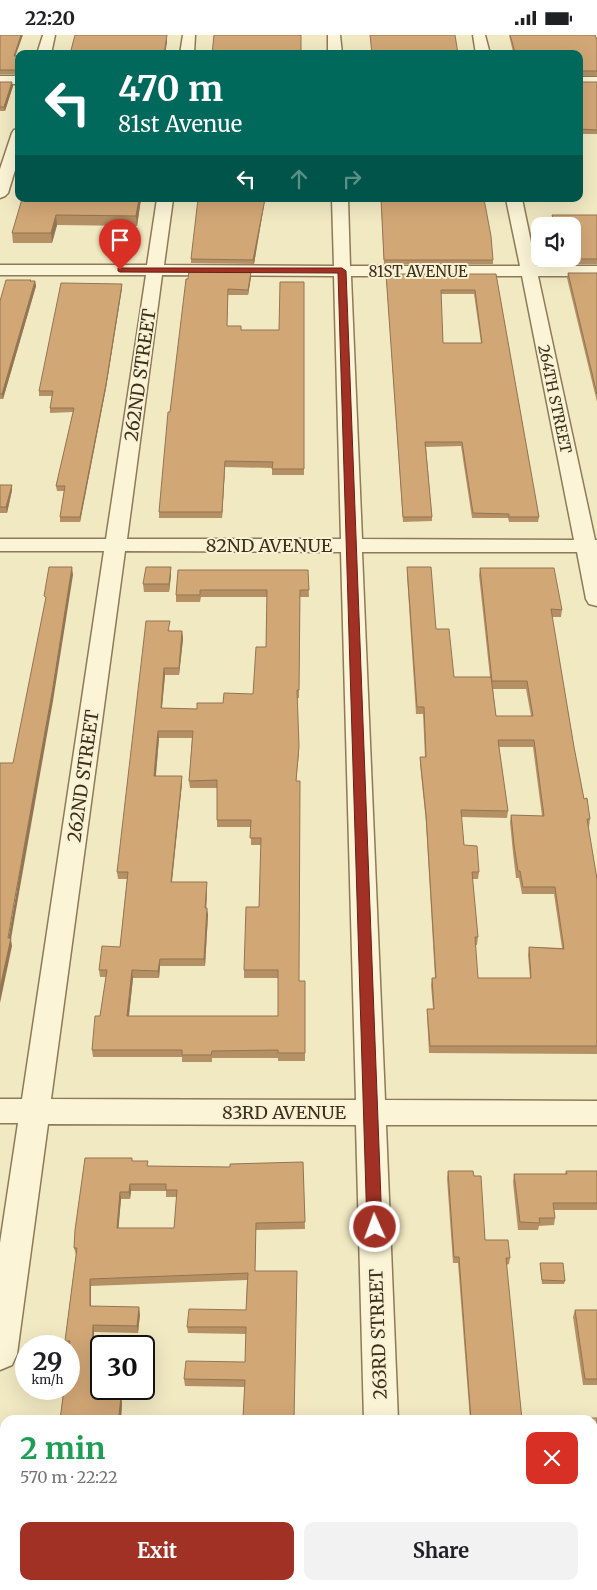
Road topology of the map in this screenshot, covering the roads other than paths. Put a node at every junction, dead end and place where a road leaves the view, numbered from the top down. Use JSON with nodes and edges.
{"nodes":[{"id":1,"x":49,"y":35,"type":"edge"},
{"id":2,"x":189,"y":35,"type":"edge"},
{"id":3,"x":334,"y":35,"type":"edge"},
{"id":4,"x":479,"y":35,"type":"edge"},
{"id":5,"x":45,"y":50,"type":"edge"},
{"id":6,"x":187,"y":50,"type":"edge"},
{"id":7,"x":335,"y":50,"type":"edge"},
{"id":8,"x":482,"y":50,"type":"edge"},
{"id":9,"x":0,"y":80,"type":"edge"},
{"id":10,"x":15,"y":80,"type":"edge"},
{"id":11,"x":583,"y":81,"type":"edge"},
{"id":12,"x":597,"y":81,"type":"edge"},
{"id":13,"x":15,"y":146,"type":"edge"},
{"id":14,"x":0,"y":193,"type":"edge"},
{"id":15,"x":165,"y":202,"type":"edge"},
{"id":16,"x":340,"y":202,"type":"edge"},
{"id":17,"x":515,"y":202,"type":"edge"},
{"id":18,"x":0,"y":270,"type":"edge"},
{"id":19,"x":155,"y":270,"type":"junction"},
{"id":20,"x":342,"y":271,"type":"junction"},
{"id":21,"x":529,"y":271,"type":"junction"},
{"id":22,"x":597,"y":271,"type":"edge"},
{"id":23,"x":0,"y":545,"type":"edge"},
{"id":24,"x":116,"y":545,"type":"junction"},
{"id":25,"x":351,"y":546,"type":"junction"},
{"id":26,"x":591,"y":546,"type":"edge"},
{"id":27,"x":597,"y":599,"type":"edge"},
{"id":28,"x":0,"y":1111,"type":"edge"},
{"id":29,"x":35,"y":1111,"type":"junction"},
{"id":30,"x":371,"y":1112,"type":"junction"},
{"id":31,"x":597,"y":1113,"type":"edge"},
{"id":32,"x":0,"y":1354,"type":"edge"},
{"id":33,"x":381,"y":1415,"type":"edge"}],
"edges":[{"from":1,"to":5,"type":"street"},
{"from":2,"to":6,"type":"street"},
{"from":3,"to":7,"type":"street"},
{"from":4,"to":8,"type":"street"},
{"from":9,"to":10,"type":"street"},
{"from":11,"to":12,"type":"street"},
{"from":13,"to":14,"type":"street"},
{"from":15,"to":19,"type":"street","name":"262ND STREET"},
{"from":16,"to":20,"type":"street","name":"263RD STREET"},
{"from":17,"to":21,"type":"street","name":"264TH STREET"},
{"from":18,"to":19,"type":"street","name":"81ST AVENUE"},
{"from":19,"to":20,"type":"street","name":"81ST AVENUE"},
{"from":19,"to":24,"type":"street","name":"262ND STREET"},
{"from":20,"to":21,"type":"street","name":"81ST AVENUE"},
{"from":20,"to":25,"type":"street","name":"263RD STREET"},
{"from":21,"to":22,"type":"street","name":"81ST AVENUE"},
{"from":21,"to":26,"type":"street","name":"264TH STREET"},
{"from":23,"to":24,"type":"street","name":"82ND AVENUE"},
{"from":24,"to":25,"type":"street","name":"82ND AVENUE"},
{"from":24,"to":29,"type":"street","name":"262ND STREET"},
{"from":25,"to":26,"type":"street","name":"82ND AVENUE"},
{"from":25,"to":30,"type":"street","name":"263RD STREET"},
{"from":26,"to":27,"type":"street","name":"264TH STREET"},
{"from":28,"to":29,"type":"street","name":"83RD AVENUE"},
{"from":29,"to":30,"type":"street","name":"83RD AVENUE"},
{"from":29,"to":32,"type":"street","name":"262ND STREET"},
{"from":30,"to":31,"type":"street","name":"83RD AVENUE"},
{"from":30,"to":33,"type":"street","name":"263RD STREET"}]}
